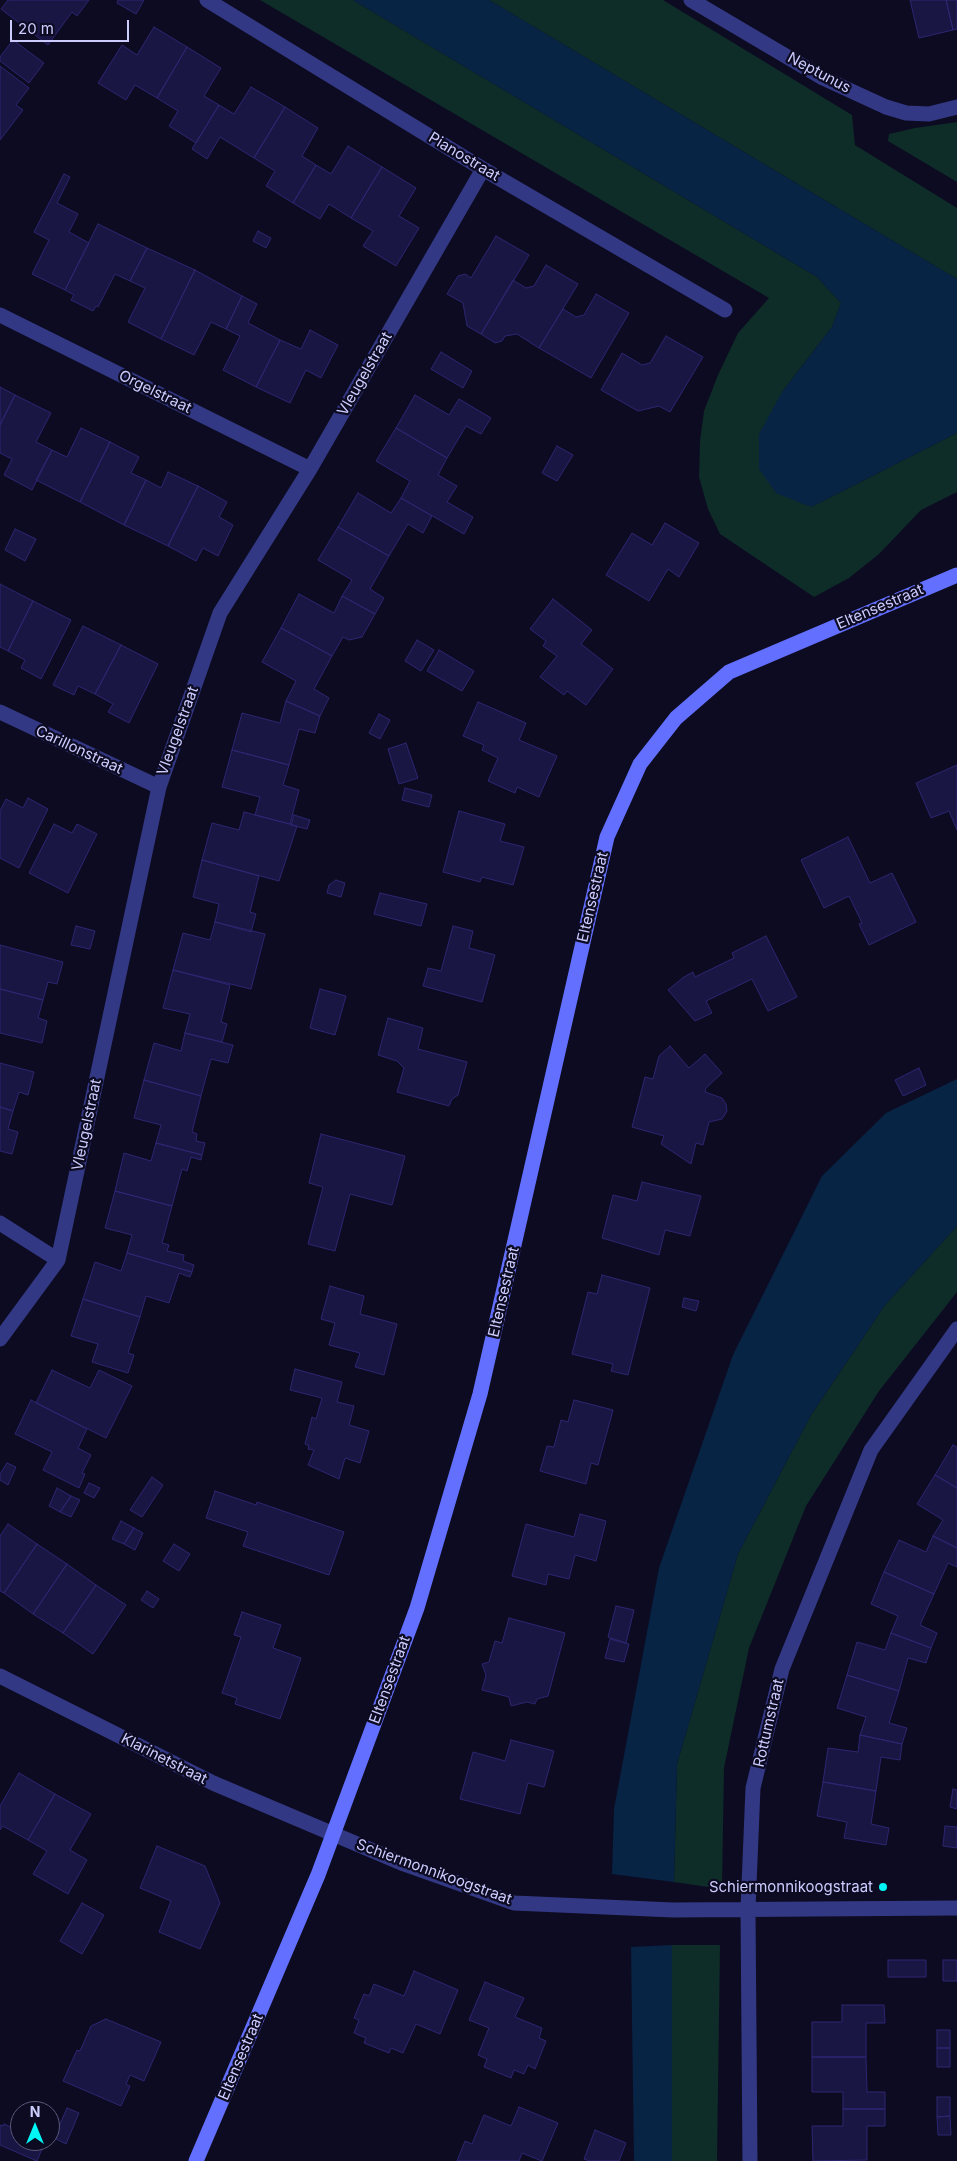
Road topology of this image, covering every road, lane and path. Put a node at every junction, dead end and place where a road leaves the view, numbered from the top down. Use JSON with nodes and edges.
{"nodes":[{"id":1,"x":207,"y":0,"type":"edge"},
{"id":2,"x":691,"y":0,"type":"edge"},
{"id":3,"x":957,"y":107,"type":"edge"},
{"id":4,"x":483,"y":169,"type":"junction"},
{"id":5,"x":725,"y":310,"type":"dead end"},
{"id":6,"x":0,"y":315,"type":"edge"},
{"id":7,"x":310,"y":469,"type":"junction"},
{"id":8,"x":957,"y":575,"type":"edge"},
{"id":9,"x":0,"y":712,"type":"edge"},
{"id":10,"x":158,"y":787,"type":"junction"},
{"id":11,"x":0,"y":1224,"type":"edge"},
{"id":12,"x":58,"y":1260,"type":"junction"},
{"id":13,"x":957,"y":1330,"type":"edge"},
{"id":14,"x":0,"y":1339,"type":"edge"},
{"id":15,"x":2,"y":1680,"type":"edge"},
{"id":16,"x":333,"y":1834,"type":"junction"},
{"id":17,"x":748,"y":1908,"type":"junction"},
{"id":18,"x":957,"y":1908,"type":"edge"},
{"id":19,"x":196,"y":2161,"type":"edge"},
{"id":20,"x":750,"y":2161,"type":"edge"}],
"edges":[{"from":1,"to":4,"type":"street","name":"Pianostraat"},
{"from":2,"to":3,"type":"street","name":"Neptunus"},
{"from":4,"to":5,"type":"street","name":"Pianostraat"},
{"from":4,"to":7,"type":"street","name":"Vleugelstraat"},
{"from":6,"to":7,"type":"street","name":"Orgelstraat"},
{"from":7,"to":10,"type":"street","name":"Vleugelstraat"},
{"from":8,"to":16,"type":"street","name":"Eltensestraat"},
{"from":9,"to":10,"type":"street","name":"Carillonstraat"},
{"from":10,"to":12,"type":"street","name":"Vleugelstraat"},
{"from":11,"to":12,"type":"street"},
{"from":12,"to":14,"type":"street","name":"Vleugelstraat"},
{"from":13,"to":17,"type":"street","name":"Rottumstraat"},
{"from":15,"to":16,"type":"street","name":"Klarinetstraat"},
{"from":16,"to":17,"type":"street","name":"Schiermonnikoogstraat"},
{"from":16,"to":19,"type":"street","name":"Eltensestraat"},
{"from":17,"to":18,"type":"street","name":"Schiermonnikoogstraat"},
{"from":17,"to":20,"type":"street","name":"Rottumstraat"}]}
